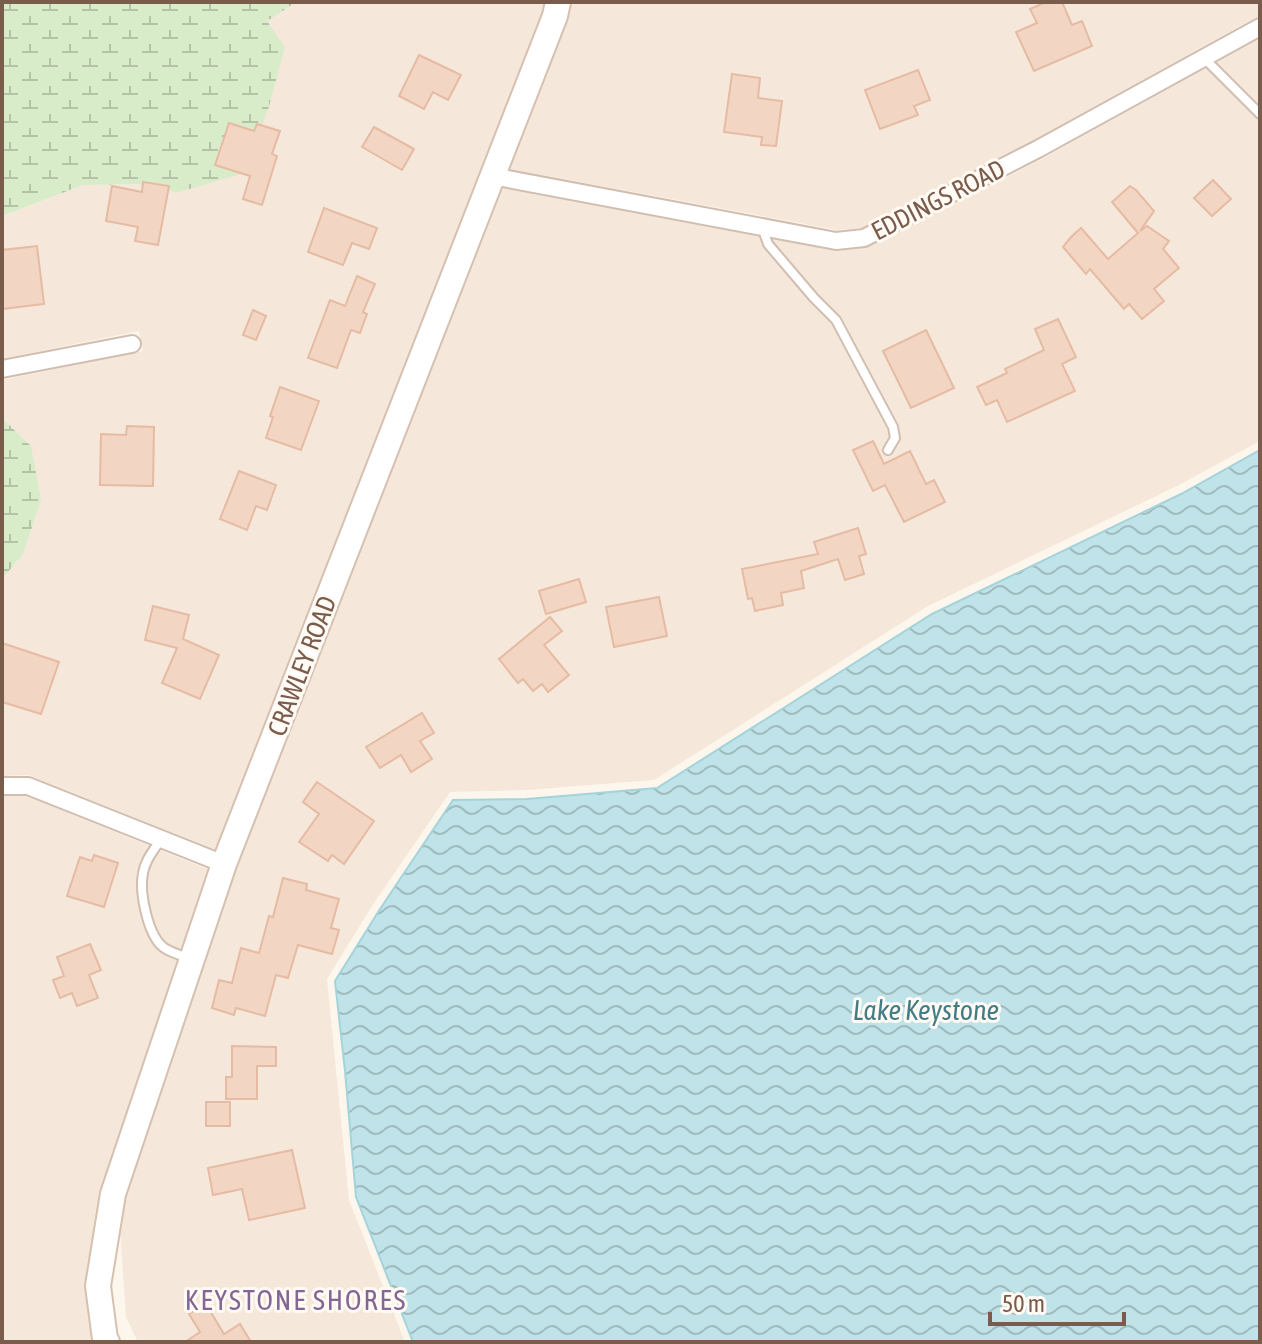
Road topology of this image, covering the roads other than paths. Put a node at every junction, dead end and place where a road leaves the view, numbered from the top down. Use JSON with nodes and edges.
{"nodes":[{"id":1,"x":558,"y":2,"type":"edge"},
{"id":2,"x":1260,"y":27,"type":"edge"},
{"id":3,"x":1204,"y":58,"type":"junction"},
{"id":4,"x":1260,"y":114,"type":"edge"},
{"id":5,"x":492,"y":176,"type":"junction"},
{"id":6,"x":761,"y":227,"type":"junction"},
{"id":7,"x":132,"y":344,"type":"dead end"},
{"id":8,"x":2,"y":369,"type":"edge"},
{"id":9,"x":888,"y":450,"type":"dead end"},
{"id":10,"x":2,"y":786,"type":"edge"},
{"id":11,"x":161,"y":839,"type":"junction"},
{"id":12,"x":224,"y":864,"type":"junction"},
{"id":13,"x":192,"y":959,"type":"junction"},
{"id":14,"x":107,"y":1342,"type":"edge"}],
"edges":[{"from":1,"to":5,"type":"street","name":"CRAWLEY ROAD"},
{"from":2,"to":3,"type":"street","name":"EDDINGS ROAD"},
{"from":3,"to":4,"type":"lane"},
{"from":3,"to":6,"type":"street","name":"EDDINGS ROAD"},
{"from":5,"to":6,"type":"street","name":"EDDINGS ROAD"},
{"from":5,"to":12,"type":"street","name":"CRAWLEY ROAD"},
{"from":6,"to":9,"type":"lane"},
{"from":7,"to":8,"type":"street"},
{"from":10,"to":11,"type":"street"},
{"from":11,"to":12,"type":"street"},
{"from":11,"to":13,"type":"lane"},
{"from":12,"to":13,"type":"street","name":"CRAWLEY ROAD"},
{"from":13,"to":14,"type":"street","name":"CRAWLEY ROAD"}]}
